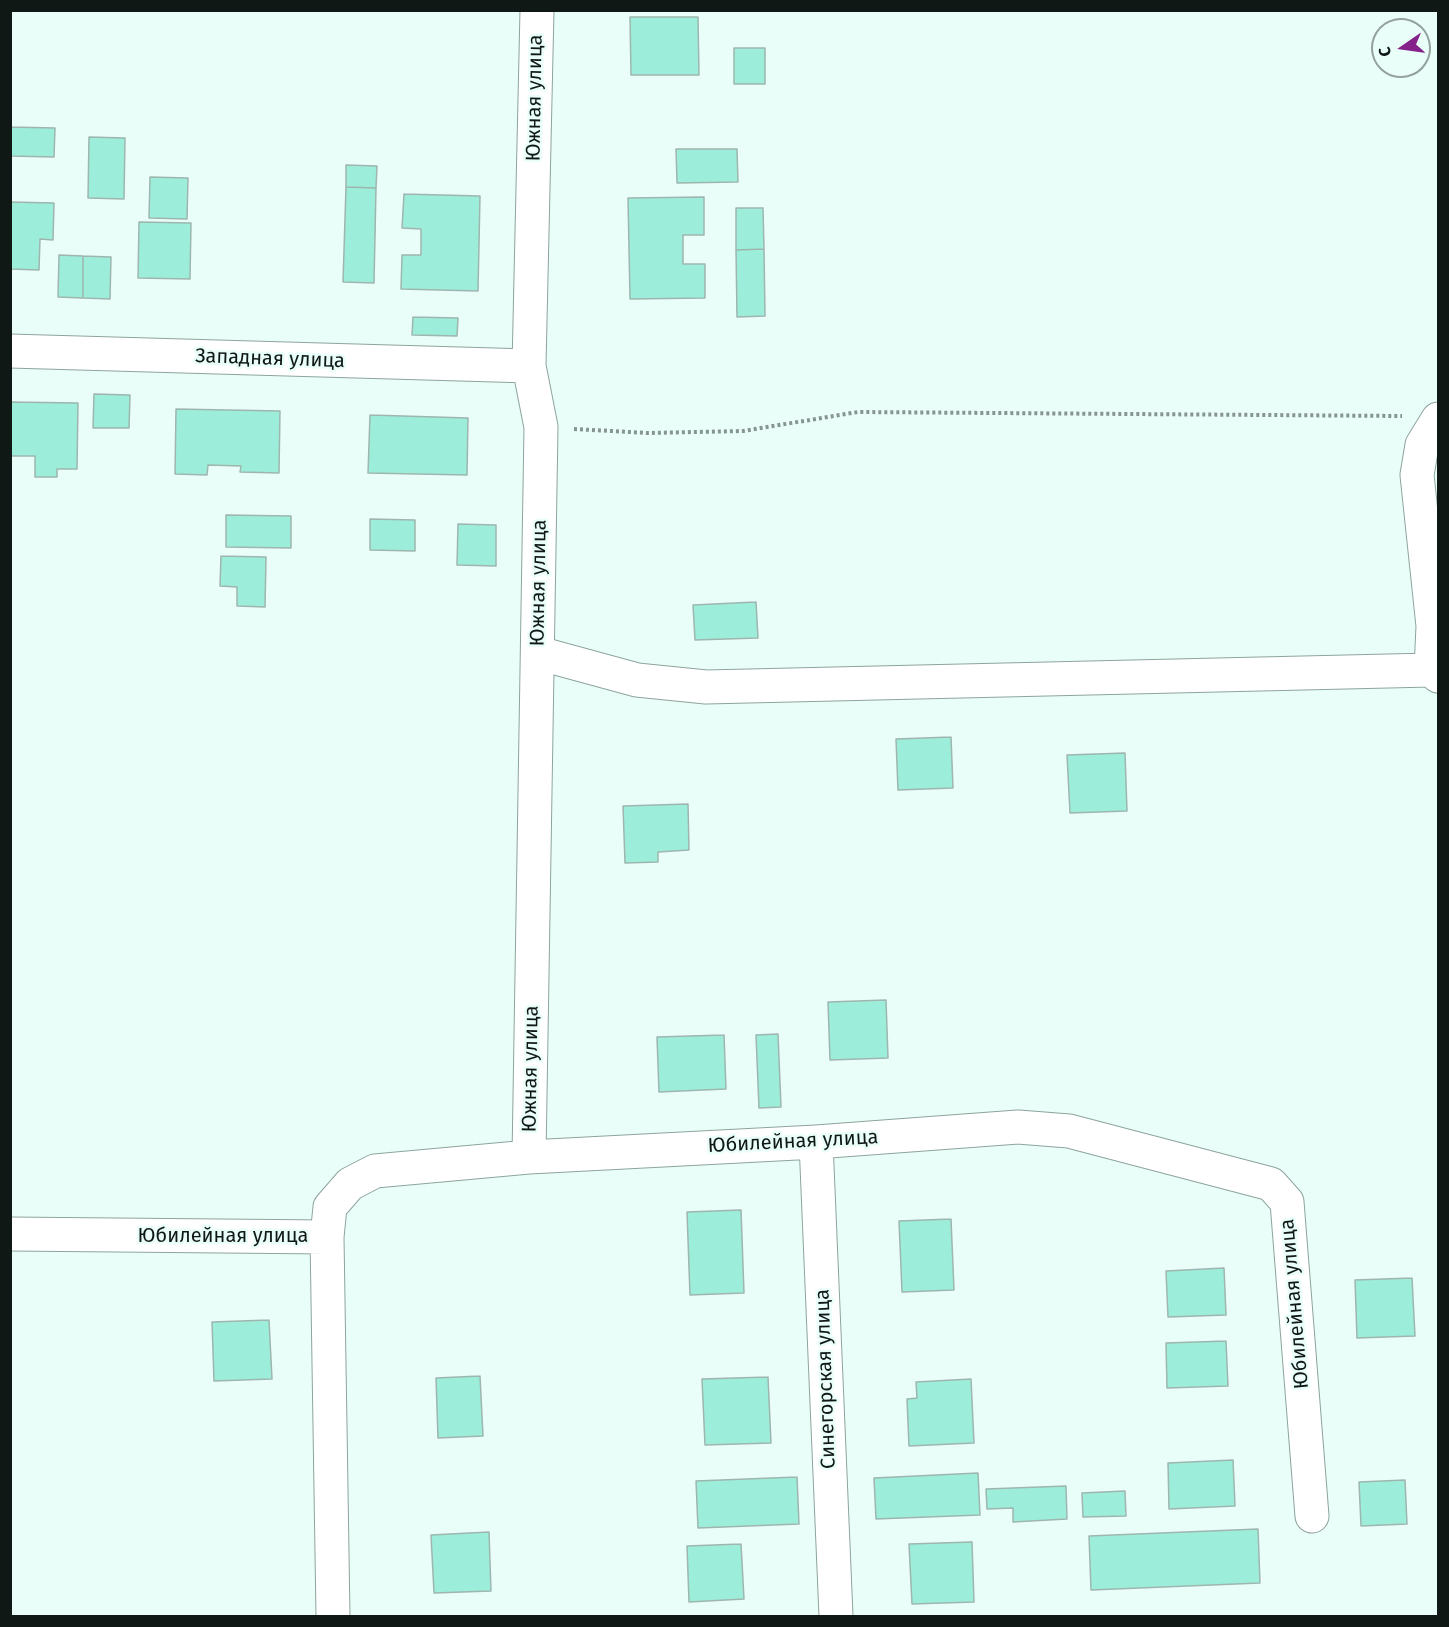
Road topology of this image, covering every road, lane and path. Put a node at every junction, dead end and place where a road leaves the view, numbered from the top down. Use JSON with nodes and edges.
{"nodes":[{"id":1,"x":537,"y":10,"type":"edge"},
{"id":2,"x":10,"y":351,"type":"edge"},
{"id":3,"x":529,"y":366,"type":"junction"},
{"id":4,"x":1403,"y":416,"type":"dead end"},
{"id":5,"x":1438,"y":419,"type":"edge"},
{"id":6,"x":541,"y":427,"type":"junction"},
{"id":7,"x":538,"y":653,"type":"junction"},
{"id":8,"x":1435,"y":673,"type":"edge"},
{"id":9,"x":816,"y":1142,"type":"junction"},
{"id":10,"x":529,"y":1156,"type":"junction"},
{"id":11,"x":10,"y":1234,"type":"edge"},
{"id":12,"x":327,"y":1237,"type":"junction"},
{"id":13,"x":1312,"y":1516,"type":"dead end"},
{"id":14,"x":333,"y":1617,"type":"edge"},
{"id":15,"x":836,"y":1617,"type":"edge"}],
"edges":[{"from":1,"to":3,"type":"street","name":"Южная улица"},
{"from":2,"to":3,"type":"street","name":"Западная улица"},
{"from":3,"to":6,"type":"street","name":"Южная улица"},
{"from":4,"to":6,"type":"path"},
{"from":5,"to":8,"type":"street"},
{"from":6,"to":7,"type":"street","name":"Южная улица"},
{"from":7,"to":8,"type":"street"},
{"from":7,"to":10,"type":"street","name":"Южная улица"},
{"from":9,"to":10,"type":"street","name":"Юбилейная улица"},
{"from":9,"to":13,"type":"street","name":"Юбилейная улица"},
{"from":9,"to":15,"type":"street","name":"Синегорская улица"},
{"from":10,"to":12,"type":"street","name":"Юбилейная улица"},
{"from":11,"to":12,"type":"street","name":"Юбилейная улица"},
{"from":12,"to":14,"type":"street"}]}
